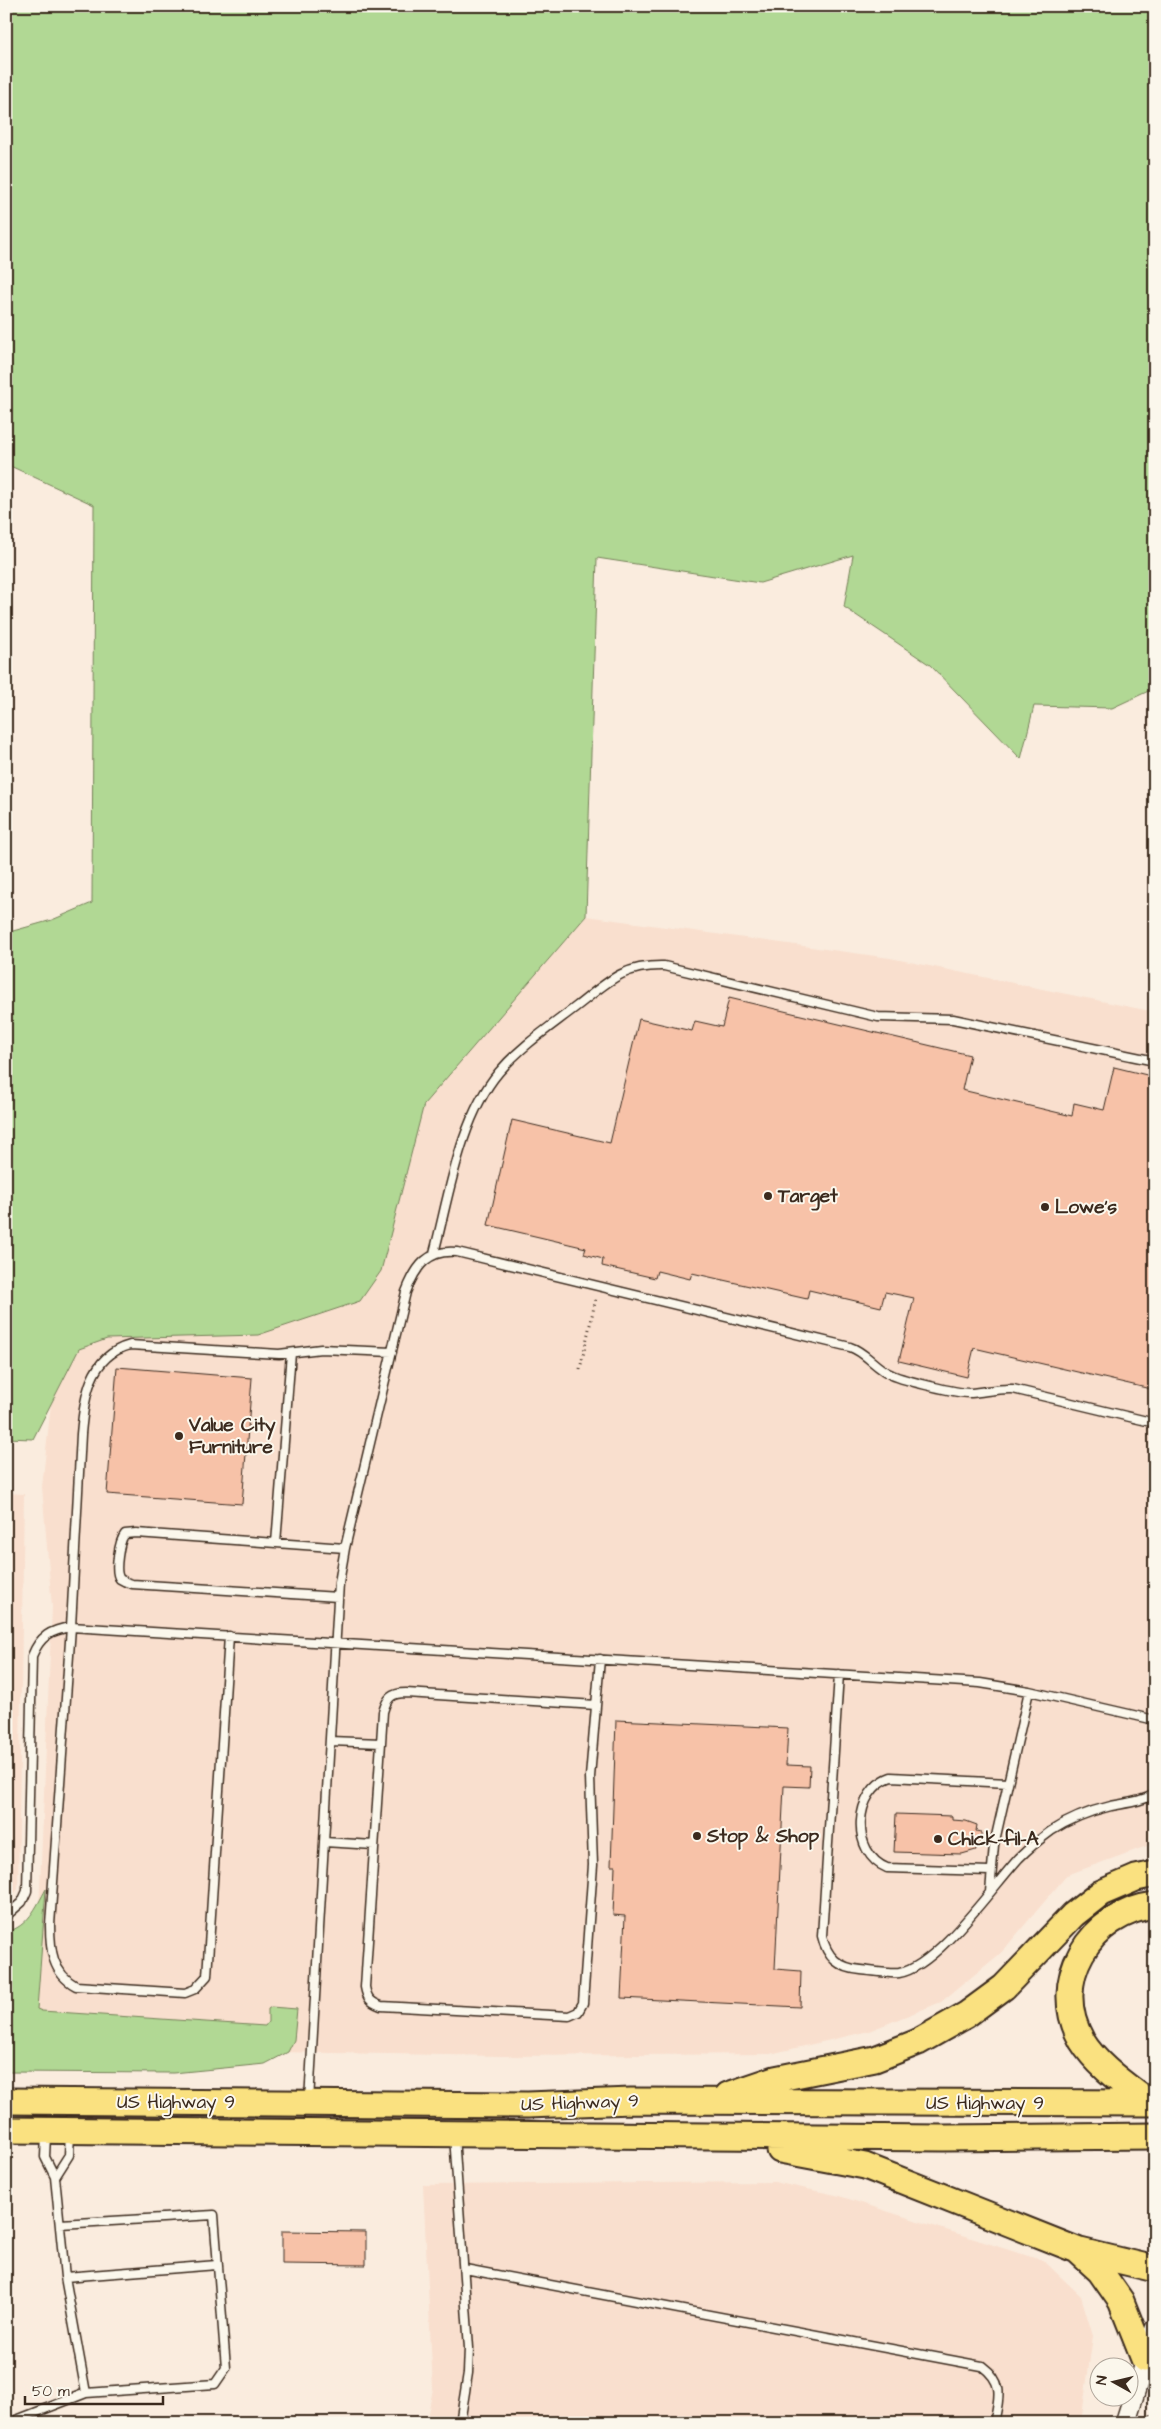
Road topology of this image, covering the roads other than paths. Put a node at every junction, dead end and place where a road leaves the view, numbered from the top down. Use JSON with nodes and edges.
{"nodes":[{"id":1,"x":1155,"y":1061,"type":"edge"},
{"id":2,"x":434,"y":1253,"type":"junction"},
{"id":3,"x":392,"y":1352,"type":"junction"},
{"id":4,"x":291,"y":1353,"type":"junction"},
{"id":5,"x":1155,"y":1423,"type":"edge"},
{"id":6,"x":276,"y":1543,"type":"junction"},
{"id":7,"x":345,"y":1548,"type":"junction"},
{"id":8,"x":338,"y":1597,"type":"junction"},
{"id":9,"x":71,"y":1627,"type":"junction"},
{"id":10,"x":229,"y":1636,"type":"junction"},
{"id":11,"x":336,"y":1643,"type":"junction"},
{"id":12,"x":600,"y":1659,"type":"junction"},
{"id":13,"x":839,"y":1674,"type":"junction"},
{"id":14,"x":1029,"y":1691,"type":"junction"},
{"id":15,"x":596,"y":1705,"type":"junction"},
{"id":16,"x":1155,"y":1720,"type":"edge"},
{"id":17,"x":330,"y":1741,"type":"junction"},
{"id":18,"x":381,"y":1743,"type":"junction"},
{"id":19,"x":1008,"y":1783,"type":"junction"},
{"id":20,"x":1155,"y":1794,"type":"edge"},
{"id":21,"x":324,"y":1842,"type":"junction"},
{"id":22,"x":374,"y":1845,"type":"junction"},
{"id":23,"x":990,"y":1872,"type":"junction"},
{"id":24,"x":1155,"y":1874,"type":"edge"},
{"id":25,"x":990,"y":1892,"type":"junction"},
{"id":26,"x":1155,"y":1904,"type":"edge"},
{"id":27,"x":6,"y":1916,"type":"edge"},
{"id":28,"x":6,"y":2101,"type":"edge"},
{"id":29,"x":710,"y":2102,"type":"junction"},
{"id":30,"x":309,"y":2103,"type":"junction"},
{"id":31,"x":1152,"y":2103,"type":"edge"},
{"id":32,"x":6,"y":2130,"type":"edge"},
{"id":33,"x":58,"y":2131,"type":"junction"},
{"id":34,"x":454,"y":2136,"type":"junction"},
{"id":35,"x":1155,"y":2136,"type":"edge"},
{"id":36,"x":714,"y":2137,"type":"junction"},
{"id":37,"x":55,"y":2177,"type":"junction"},
{"id":38,"x":60,"y":2224,"type":"junction"},
{"id":39,"x":1077,"y":2250,"type":"junction"},
{"id":40,"x":218,"y":2265,"type":"junction"},
{"id":41,"x":465,"y":2269,"type":"junction"},
{"id":42,"x":1155,"y":2269,"type":"edge"},
{"id":43,"x":65,"y":2277,"type":"junction"},
{"id":44,"x":1155,"y":2329,"type":"edge"},
{"id":45,"x":1147,"y":2362,"type":"junction"},
{"id":46,"x":86,"y":2393,"type":"junction"},
{"id":47,"x":6,"y":2420,"type":"edge"},
{"id":48,"x":1155,"y":2420,"type":"edge"},
{"id":49,"x":460,"y":2423,"type":"edge"},
{"id":50,"x":994,"y":2423,"type":"edge"},
{"id":51,"x":1125,"y":2423,"type":"edge"},
{"id":52,"x":1142,"y":2423,"type":"edge"}],
"edges":[{"from":1,"to":2,"type":"lane"},
{"from":2,"to":3,"type":"lane"},
{"from":2,"to":5,"type":"lane"},
{"from":3,"to":4,"type":"lane"},
{"from":3,"to":7,"type":"lane"},
{"from":4,"to":6,"type":"lane"},
{"from":4,"to":9,"type":"lane"},
{"from":6,"to":7,"type":"lane"},
{"from":6,"to":8,"type":"lane"},
{"from":7,"to":8,"type":"lane"},
{"from":8,"to":11,"type":"lane"},
{"from":9,"to":10,"type":"lane"},
{"from":9,"to":10,"type":"lane"},
{"from":9,"to":27,"type":"lane"},
{"from":10,"to":11,"type":"lane"},
{"from":11,"to":12,"type":"lane"},
{"from":11,"to":17,"type":"lane"},
{"from":12,"to":13,"type":"lane"},
{"from":12,"to":15,"type":"lane"},
{"from":13,"to":14,"type":"lane"},
{"from":13,"to":25,"type":"lane"},
{"from":14,"to":16,"type":"lane"},
{"from":14,"to":19,"type":"lane"},
{"from":15,"to":18,"type":"lane"},
{"from":15,"to":22,"type":"lane"},
{"from":17,"to":18,"type":"lane"},
{"from":17,"to":21,"type":"lane"},
{"from":18,"to":22,"type":"lane"},
{"from":19,"to":23,"type":"lane"},
{"from":19,"to":23,"type":"lane"},
{"from":20,"to":25,"type":"lane"},
{"from":21,"to":22,"type":"lane"},
{"from":21,"to":30,"type":"lane"},
{"from":23,"to":25,"type":"lane"},
{"from":24,"to":29,"type":"highway"},
{"from":26,"to":31,"type":"highway"},
{"from":28,"to":30,"type":"highway","name":"US Highway 9"},
{"from":29,"to":30,"type":"highway","name":"US Highway 9"},
{"from":29,"to":31,"type":"highway","name":"US Highway 9"},
{"from":32,"to":33,"type":"highway","name":"US Highway 9"},
{"from":33,"to":34,"type":"highway","name":"US Highway 9"},
{"from":33,"to":37,"type":"lane"},
{"from":33,"to":37,"type":"lane"},
{"from":34,"to":36,"type":"highway","name":"US Highway 9"},
{"from":34,"to":41,"type":"lane"},
{"from":35,"to":36,"type":"highway","name":"US Highway 9"},
{"from":36,"to":39,"type":"highway"},
{"from":37,"to":38,"type":"lane"},
{"from":38,"to":40,"type":"lane"},
{"from":38,"to":43,"type":"lane"},
{"from":39,"to":42,"type":"highway"},
{"from":39,"to":45,"type":"highway"},
{"from":40,"to":43,"type":"lane"},
{"from":40,"to":46,"type":"lane"},
{"from":41,"to":49,"type":"lane"},
{"from":41,"to":50,"type":"lane"},
{"from":43,"to":46,"type":"lane"},
{"from":44,"to":45,"type":"street"},
{"from":45,"to":51,"type":"street"},
{"from":46,"to":47,"type":"lane"},
{"from":48,"to":52,"type":"lane"}]}
